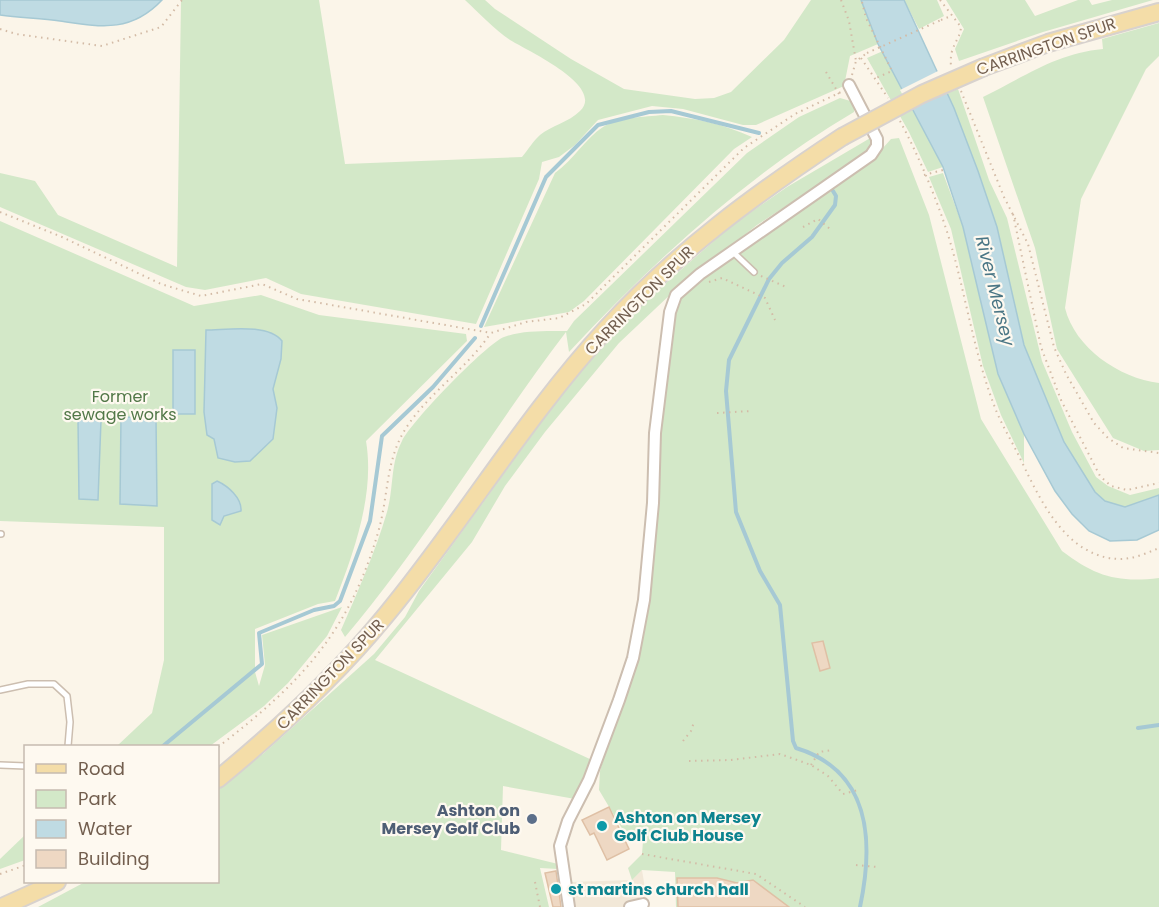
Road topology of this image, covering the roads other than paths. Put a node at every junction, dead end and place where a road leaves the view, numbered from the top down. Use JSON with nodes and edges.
{"nodes":[{"id":1,"x":1159,"y":12,"type":"edge"},
{"id":2,"x":849,"y":86,"type":"road end"},
{"id":3,"x":733,"y":252,"type":"junction"},
{"id":4,"x":754,"y":272,"type":"dead end"},
{"id":5,"x":0,"y":690,"type":"edge"},
{"id":6,"x":68,"y":745,"type":"edge"},
{"id":7,"x":0,"y":765,"type":"edge"},
{"id":8,"x":24,"y":766,"type":"edge"},
{"id":9,"x":219,"y":778,"type":"edge"},
{"id":10,"x":55,"y":883,"type":"edge"},
{"id":11,"x":643,"y":904,"type":"dead end"},
{"id":12,"x":2,"y":907,"type":"edge"},
{"id":13,"x":569,"y":907,"type":"edge"},
{"id":14,"x":630,"y":907,"type":"edge"}],
"edges":[{"from":1,"to":9,"type":"main road","name":"CARRINGTON SPUR","bridge":true},
{"from":2,"to":3,"type":"street"},
{"from":3,"to":4,"type":"lane"},
{"from":3,"to":13,"type":"street"},
{"from":5,"to":6,"type":"lane"},
{"from":7,"to":8,"type":"lane"},
{"from":10,"to":12,"type":"main road"},
{"from":11,"to":14,"type":"street"}]}
